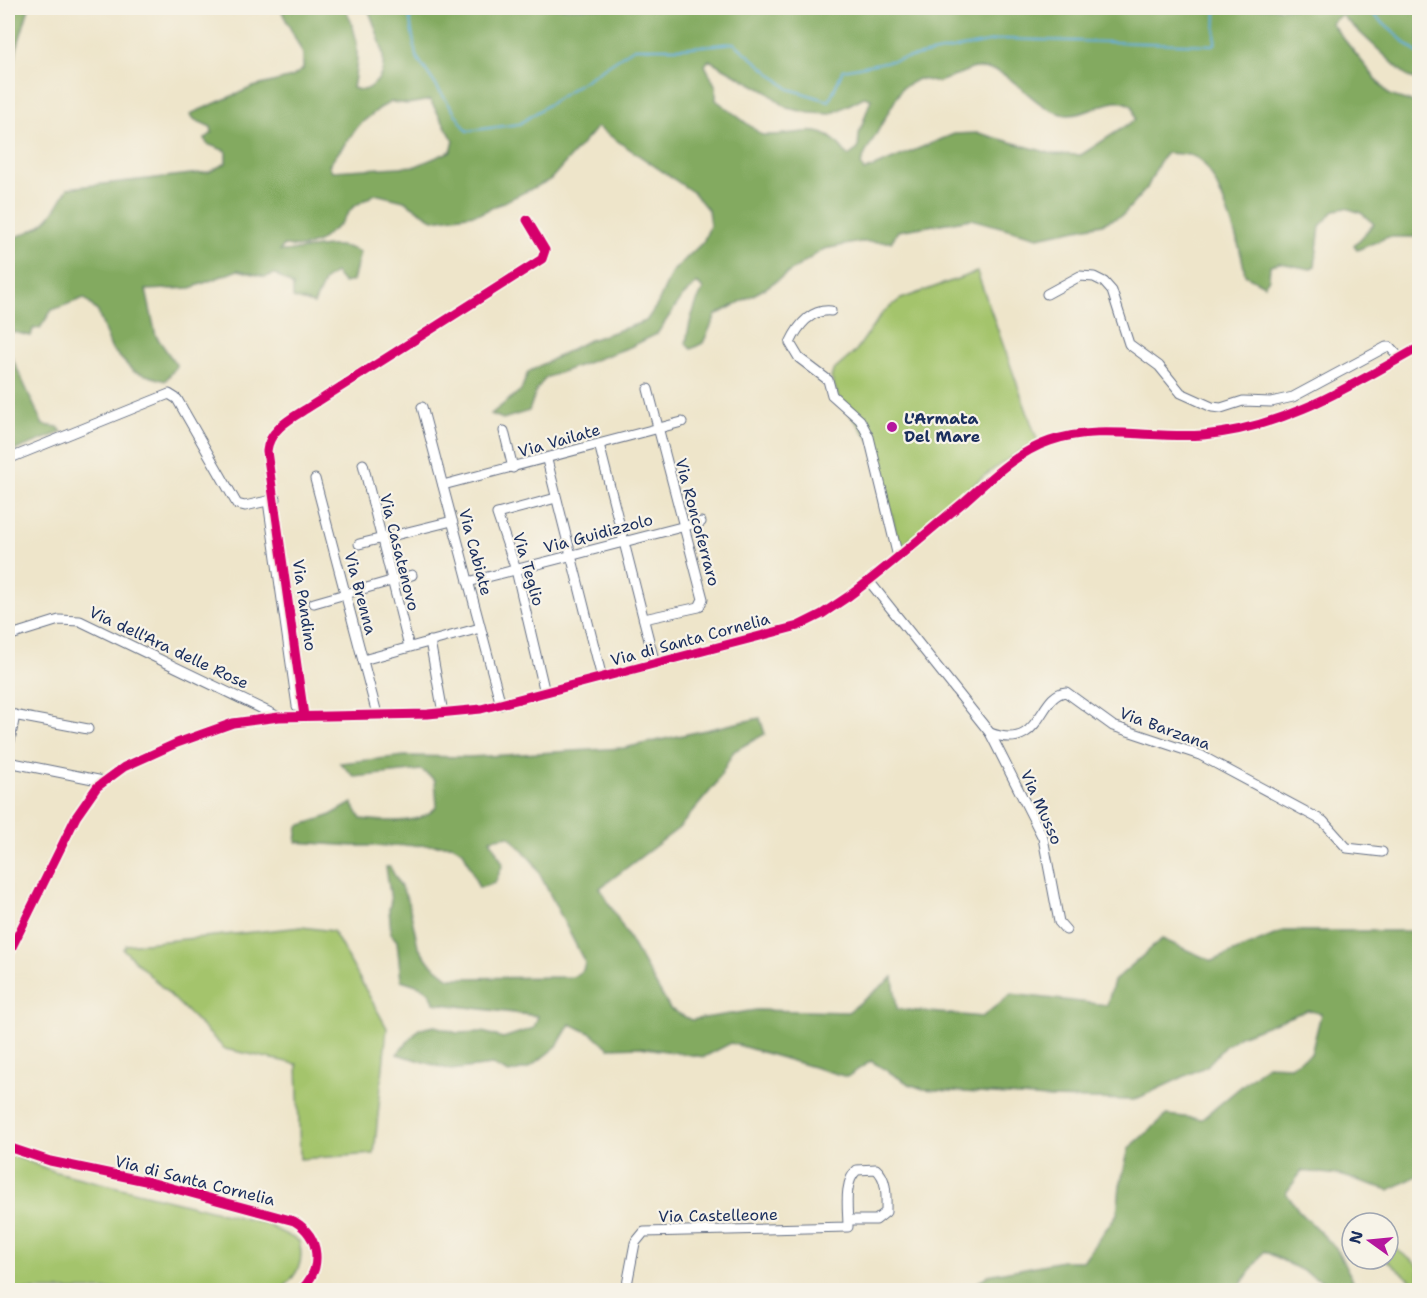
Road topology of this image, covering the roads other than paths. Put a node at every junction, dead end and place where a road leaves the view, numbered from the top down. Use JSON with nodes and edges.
{"nodes":[{"id":1,"x":527,"y":220,"type":"dead end"},
{"id":2,"x":1047,"y":294,"type":"dead end"},
{"id":3,"x":831,"y":311,"type":"dead end"},
{"id":4,"x":1419,"y":347,"type":"edge"},
{"id":5,"x":1400,"y":358,"type":"junction"},
{"id":6,"x":648,"y":389,"type":"dead end"},
{"id":7,"x":422,"y":407,"type":"dead end"},
{"id":8,"x":682,"y":422,"type":"dead end"},
{"id":9,"x":657,"y":429,"type":"junction"},
{"id":10,"x":504,"y":430,"type":"dead end"},
{"id":11,"x":599,"y":444,"type":"junction"},
{"id":12,"x":8,"y":459,"type":"edge"},
{"id":13,"x":547,"y":460,"type":"junction"},
{"id":14,"x":363,"y":464,"type":"dead end"},
{"id":15,"x":513,"y":468,"type":"junction"},
{"id":16,"x":315,"y":478,"type":"dead end"},
{"id":17,"x":443,"y":486,"type":"junction"},
{"id":18,"x":556,"y":498,"type":"junction"},
{"id":19,"x":272,"y":500,"type":"junction"},
{"id":20,"x":452,"y":521,"type":"junction"},
{"id":21,"x":701,"y":522,"type":"dead end"},
{"id":22,"x":683,"y":526,"type":"junction"},
{"id":23,"x":381,"y":538,"type":"junction"},
{"id":24,"x":625,"y":541,"type":"junction"},
{"id":25,"x":359,"y":544,"type":"dead end"},
{"id":26,"x":571,"y":555,"type":"junction"},
{"id":27,"x":898,"y":557,"type":"junction"},
{"id":28,"x":516,"y":570,"type":"junction"},
{"id":29,"x":412,"y":575,"type":"dead end"},
{"id":30,"x":392,"y":581,"type":"junction"},
{"id":31,"x":869,"y":581,"type":"junction"},
{"id":32,"x":468,"y":582,"type":"junction"},
{"id":33,"x":345,"y":594,"type":"junction"},
{"id":34,"x":314,"y":603,"type":"dead end"},
{"id":35,"x":644,"y":619,"type":"junction"},
{"id":36,"x":480,"y":628,"type":"junction"},
{"id":37,"x":8,"y":636,"type":"edge"},
{"id":38,"x":430,"y":641,"type":"junction"},
{"id":39,"x":409,"y":647,"type":"junction"},
{"id":40,"x":363,"y":660,"type":"junction"},
{"id":41,"x":655,"y":664,"type":"junction"},
{"id":42,"x":602,"y":678,"type":"junction"},
{"id":43,"x":545,"y":693,"type":"junction"},
{"id":44,"x":501,"y":705,"type":"junction"},
{"id":45,"x":443,"y":713,"type":"junction"},
{"id":46,"x":377,"y":714,"type":"junction"},
{"id":47,"x":11,"y":715,"type":"edge"},
{"id":48,"x":301,"y":716,"type":"junction"},
{"id":49,"x":279,"y":717,"type":"junction"},
{"id":50,"x":88,"y":729,"type":"dead end"},
{"id":51,"x":990,"y":733,"type":"junction"},
{"id":52,"x":8,"y":751,"type":"edge"},
{"id":53,"x":8,"y":762,"type":"edge"},
{"id":54,"x":103,"y":781,"type":"junction"},
{"id":55,"x":1382,"y":852,"type":"dead end"},
{"id":56,"x":1066,"y":930,"type":"dead end"},
{"id":57,"x":8,"y":955,"type":"edge"},
{"id":58,"x":8,"y":1147,"type":"edge"},
{"id":59,"x":848,"y":1220,"type":"junction"},
{"id":60,"x":301,"y":1290,"type":"edge"},
{"id":61,"x":626,"y":1290,"type":"edge"}],
"edges":[{"from":1,"to":19,"type":"street","name":"Via Pandino"},
{"from":2,"to":5,"type":"street"},
{"from":3,"to":27,"type":"street"},
{"from":4,"to":5,"type":"street","name":"Via di Santa Cornelia"},
{"from":5,"to":27,"type":"street","name":"Via di Santa Cornelia"},
{"from":6,"to":9,"type":"street","name":"Via Roncoferraro"},
{"from":7,"to":17,"type":"street","name":"Via Cabiate"},
{"from":8,"to":9,"type":"street","name":"Via Vailate"},
{"from":9,"to":11,"type":"street","name":"Via Vailate"},
{"from":9,"to":22,"type":"street","name":"Via Roncoferraro"},
{"from":10,"to":15,"type":"street"},
{"from":11,"to":13,"type":"street","name":"Via Vailate"},
{"from":11,"to":24,"type":"street"},
{"from":12,"to":19,"type":"street"},
{"from":13,"to":15,"type":"street","name":"Via Vailate"},
{"from":13,"to":18,"type":"street"},
{"from":14,"to":23,"type":"street","name":"Via Casatenovo"},
{"from":15,"to":17,"type":"street","name":"Via Vailate"},
{"from":16,"to":33,"type":"street","name":"Via Brenna"},
{"from":17,"to":20,"type":"street","name":"Via Cabiate"},
{"from":18,"to":26,"type":"street"},
{"from":18,"to":28,"type":"street","name":"Via Teglio"},
{"from":19,"to":48,"type":"street","name":"Via Pandino"},
{"from":20,"to":23,"type":"street"},
{"from":20,"to":32,"type":"street","name":"Via Cabiate"},
{"from":21,"to":22,"type":"street","name":"Via Guidizzolo"},
{"from":22,"to":24,"type":"street","name":"Via Guidizzolo"},
{"from":22,"to":35,"type":"street","name":"Via Roncoferraro"},
{"from":23,"to":25,"type":"street"},
{"from":23,"to":30,"type":"street","name":"Via Casatenovo"},
{"from":24,"to":26,"type":"street","name":"Via Guidizzolo"},
{"from":24,"to":35,"type":"street"},
{"from":26,"to":28,"type":"street","name":"Via Guidizzolo"},
{"from":26,"to":42,"type":"street"},
{"from":27,"to":31,"type":"street","name":"Via di Santa Cornelia"},
{"from":28,"to":32,"type":"street","name":"Via Guidizzolo"},
{"from":28,"to":43,"type":"street","name":"Via Teglio"},
{"from":29,"to":30,"type":"street"},
{"from":30,"to":33,"type":"street"},
{"from":30,"to":39,"type":"street","name":"Via Casatenovo"},
{"from":31,"to":41,"type":"street","name":"Via di Santa Cornelia"},
{"from":31,"to":51,"type":"street"},
{"from":32,"to":36,"type":"street","name":"Via Cabiate"},
{"from":33,"to":34,"type":"street"},
{"from":33,"to":40,"type":"street","name":"Via Brenna"},
{"from":35,"to":41,"type":"street"},
{"from":36,"to":38,"type":"street"},
{"from":36,"to":44,"type":"street","name":"Via Cabiate"},
{"from":37,"to":49,"type":"street","name":"Via dell'Ara delle Rose"},
{"from":38,"to":39,"type":"street"},
{"from":38,"to":45,"type":"street"},
{"from":39,"to":40,"type":"street"},
{"from":40,"to":46,"type":"street","name":"Via Brenna"},
{"from":41,"to":42,"type":"street","name":"Via di Santa Cornelia"},
{"from":42,"to":43,"type":"street","name":"Via di Santa Cornelia"},
{"from":43,"to":44,"type":"street","name":"Via di Santa Cornelia"},
{"from":44,"to":45,"type":"street","name":"Via di Santa Cornelia"},
{"from":45,"to":46,"type":"street","name":"Via di Santa Cornelia"},
{"from":46,"to":48,"type":"street","name":"Via di Santa Cornelia"},
{"from":47,"to":50,"type":"street"},
{"from":47,"to":52,"type":"street"},
{"from":48,"to":49,"type":"street","name":"Via di Santa Cornelia"},
{"from":49,"to":54,"type":"street","name":"Via di Santa Cornelia"},
{"from":51,"to":55,"type":"street","name":"Via Barzana"},
{"from":51,"to":56,"type":"street","name":"Via Musso"},
{"from":53,"to":54,"type":"street"},
{"from":54,"to":57,"type":"street","name":"Via di Santa Cornelia"},
{"from":58,"to":60,"type":"street","name":"Via di Santa Cornelia"},
{"from":59,"to":59,"type":"street","name":"Via Castelleone"},
{"from":59,"to":61,"type":"street","name":"Via Castelleone"}]}
